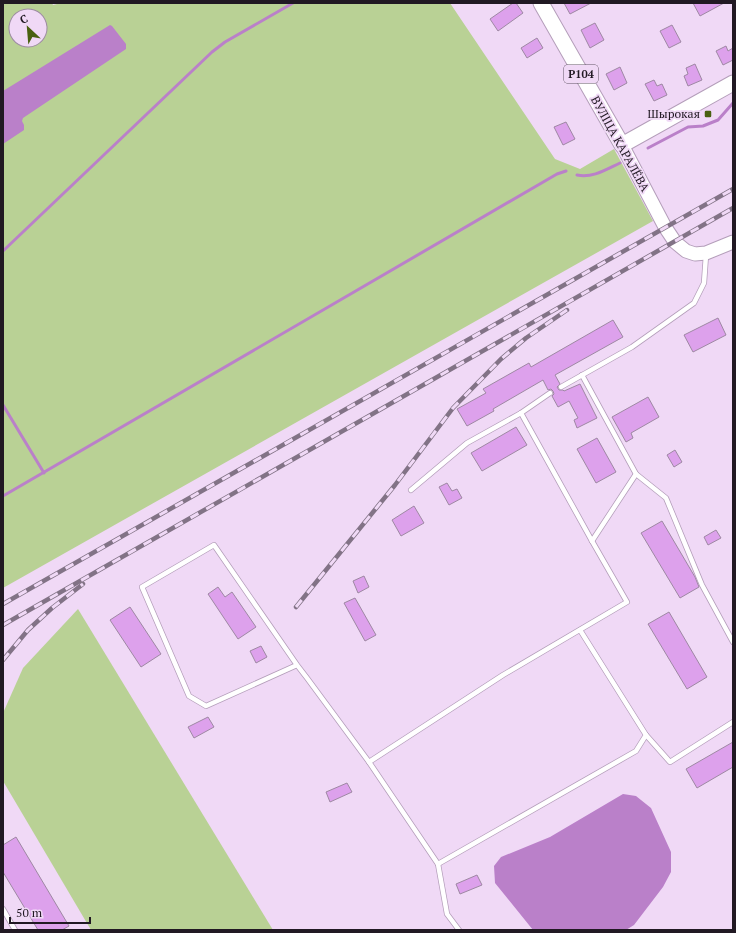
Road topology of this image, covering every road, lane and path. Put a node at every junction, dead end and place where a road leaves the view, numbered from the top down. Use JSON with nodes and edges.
{"nodes":[{"id":1,"x":541,"y":3,"type":"edge"},
{"id":2,"x":733,"y":83,"type":"edge"},
{"id":3,"x":622,"y":145,"type":"junction"},
{"id":4,"x":733,"y":242,"type":"edge"},
{"id":5,"x":706,"y":253,"type":"junction"},
{"id":6,"x":582,"y":375,"type":"junction"},
{"id":7,"x":561,"y":387,"type":"dead end"},
{"id":8,"x":550,"y":393,"type":"dead end"},
{"id":9,"x":521,"y":413,"type":"junction"},
{"id":10,"x":636,"y":474,"type":"junction"},
{"id":11,"x":411,"y":490,"type":"dead end"},
{"id":12,"x":592,"y":542,"type":"junction"},
{"id":13,"x":580,"y":630,"type":"junction"},
{"id":14,"x":733,"y":642,"type":"edge"},
{"id":15,"x":297,"y":664,"type":"junction"},
{"id":16,"x":733,"y":722,"type":"edge"},
{"id":17,"x":646,"y":736,"type":"junction"},
{"id":18,"x":369,"y":762,"type":"junction"},
{"id":19,"x":438,"y":864,"type":"junction"},
{"id":20,"x":3,"y":909,"type":"edge"},
{"id":21,"x":15,"y":930,"type":"edge"},
{"id":22,"x":459,"y":930,"type":"edge"}],
"edges":[{"from":1,"to":3,"type":"main road","name":"ВУЛІЦА КАРАЛЁВА","number":"Р104"},
{"from":2,"to":3,"type":"main road"},
{"from":3,"to":5,"type":"main road","name":"ВУЛІЦА КАРАЛЁВА"},
{"from":4,"to":5,"type":"main road"},
{"from":5,"to":6,"type":"lane"},
{"from":6,"to":7,"type":"lane"},
{"from":6,"to":10,"type":"lane"},
{"from":8,"to":9,"type":"lane"},
{"from":9,"to":11,"type":"lane"},
{"from":9,"to":12,"type":"lane"},
{"from":10,"to":12,"type":"lane"},
{"from":10,"to":14,"type":"lane"},
{"from":12,"to":13,"type":"lane"},
{"from":13,"to":17,"type":"lane"},
{"from":13,"to":18,"type":"lane"},
{"from":15,"to":15,"type":"lane"},
{"from":15,"to":18,"type":"lane"},
{"from":16,"to":17,"type":"lane"},
{"from":17,"to":19,"type":"lane"},
{"from":18,"to":19,"type":"lane"},
{"from":19,"to":22,"type":"lane"},
{"from":20,"to":21,"type":"lane"}]}
